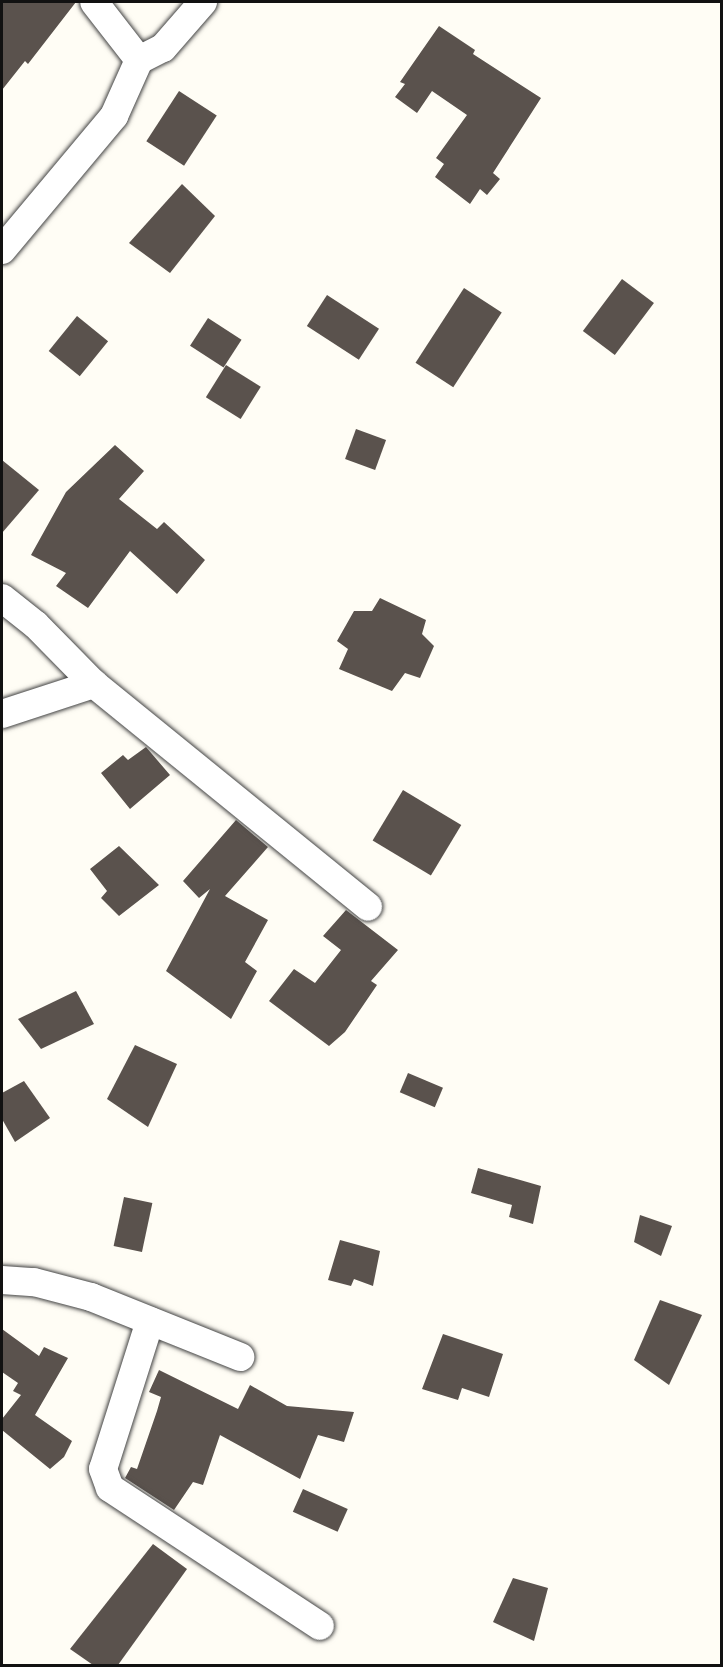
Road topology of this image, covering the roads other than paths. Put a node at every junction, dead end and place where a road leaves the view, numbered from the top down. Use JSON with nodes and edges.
{"nodes":[{"id":1,"x":94,"y":2,"type":"edge"},
{"id":2,"x":203,"y":2,"type":"edge"},
{"id":3,"x":138,"y":60,"type":"junction"},
{"id":4,"x":2,"y":250,"type":"edge"},
{"id":5,"x":2,"y":598,"type":"edge"},
{"id":6,"x":94,"y":684,"type":"junction"},
{"id":7,"x":2,"y":714,"type":"edge"},
{"id":8,"x":368,"y":907,"type":"dead end"},
{"id":9,"x":2,"y":1280,"type":"edge"},
{"id":10,"x":150,"y":1321,"type":"junction"},
{"id":11,"x":240,"y":1357,"type":"dead end"},
{"id":12,"x":320,"y":1626,"type":"dead end"}],
"edges":[{"from":1,"to":3,"type":"street"},
{"from":2,"to":3,"type":"street"},
{"from":3,"to":4,"type":"street"},
{"from":5,"to":6,"type":"street"},
{"from":6,"to":7,"type":"street"},
{"from":6,"to":8,"type":"street"},
{"from":9,"to":10,"type":"street"},
{"from":10,"to":11,"type":"street"},
{"from":10,"to":12,"type":"street"}]}
